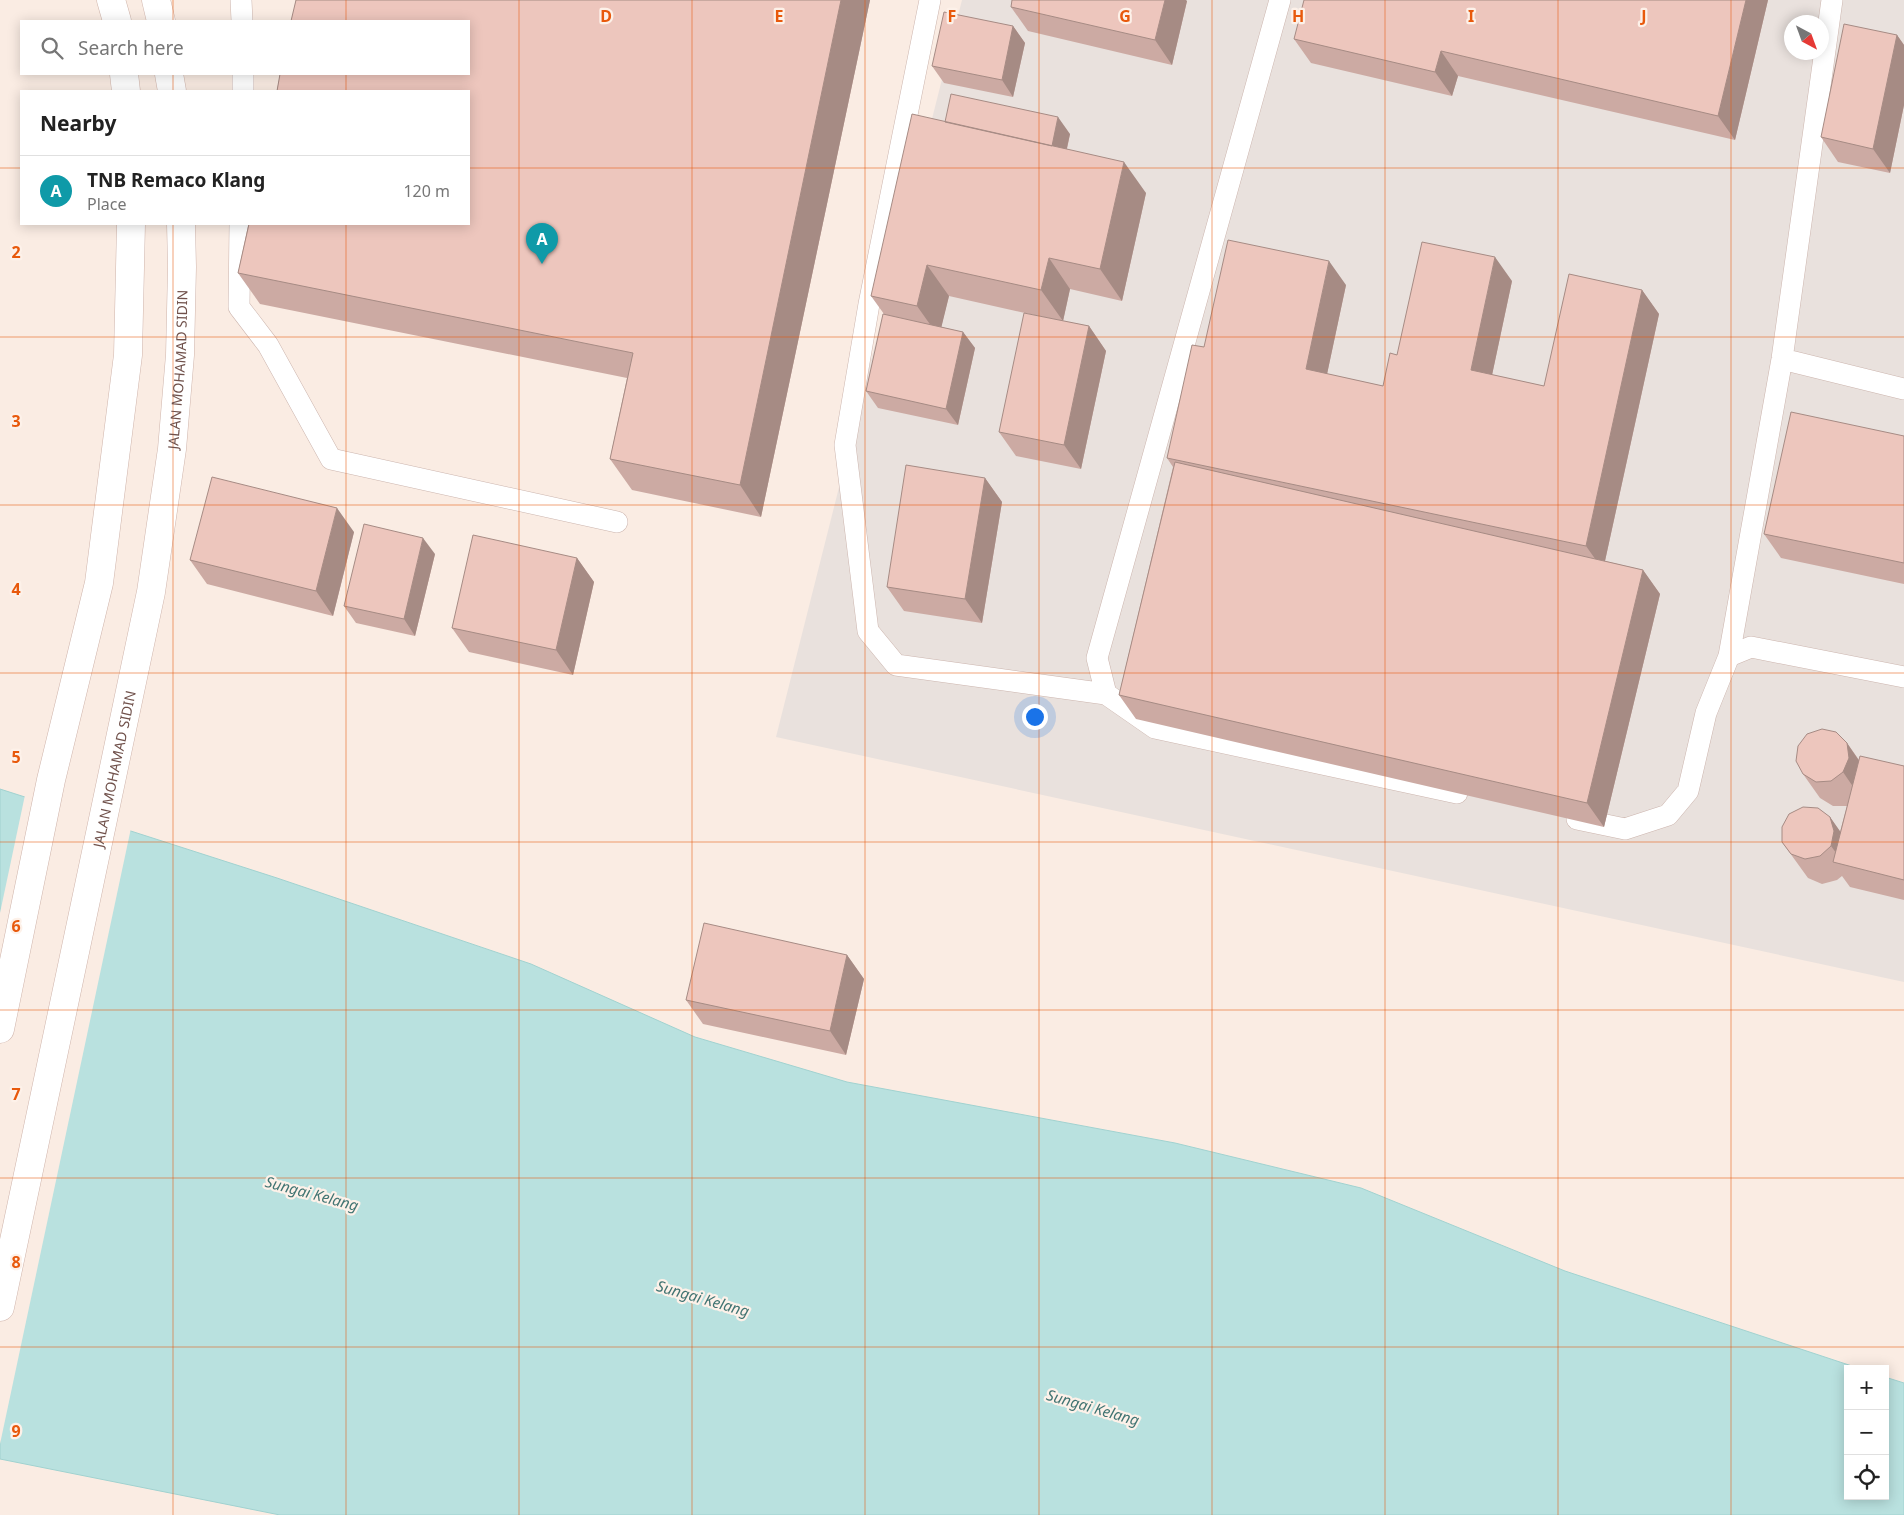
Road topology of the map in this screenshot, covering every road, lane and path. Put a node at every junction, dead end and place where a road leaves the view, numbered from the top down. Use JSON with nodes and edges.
{"nodes":[{"id":1,"x":111,"y":0,"type":"edge"},
{"id":2,"x":156,"y":0,"type":"edge"},
{"id":3,"x":241,"y":0,"type":"edge"},
{"id":4,"x":930,"y":0,"type":"edge"},
{"id":5,"x":1280,"y":0,"type":"edge"},
{"id":6,"x":1832,"y":0,"type":"edge"},
{"id":7,"x":118,"y":20,"type":"edge"},
{"id":8,"x":161,"y":20,"type":"edge"},
{"id":9,"x":242,"y":20,"type":"edge"},
{"id":10,"x":124,"y":75,"type":"edge"},
{"id":11,"x":169,"y":75,"type":"edge"},
{"id":12,"x":243,"y":75,"type":"edge"},
{"id":13,"x":126,"y":90,"type":"edge"},
{"id":14,"x":172,"y":90,"type":"edge"},
{"id":15,"x":243,"y":90,"type":"edge"},
{"id":16,"x":131,"y":225,"type":"edge"},
{"id":17,"x":181,"y":225,"type":"edge"},
{"id":18,"x":240,"y":225,"type":"edge"},
{"id":19,"x":1782,"y":359,"type":"junction"},
{"id":20,"x":1904,"y":389,"type":"edge"},
{"id":21,"x":617,"y":522,"type":"dead end"},
{"id":22,"x":1729,"y":656,"type":"junction"},
{"id":23,"x":1904,"y":677,"type":"edge"},
{"id":24,"x":1106,"y":694,"type":"junction"},
{"id":25,"x":1472,"y":796,"type":"edge"},
{"id":26,"x":1558,"y":815,"type":"edge"},
{"id":27,"x":0,"y":1029,"type":"edge"},
{"id":28,"x":0,"y":1307,"type":"edge"}],
"edges":[{"from":1,"to":7,"type":"main road"},
{"from":2,"to":8,"type":"main road"},
{"from":3,"to":9,"type":"lane"},
{"from":4,"to":24,"type":"lane"},
{"from":5,"to":24,"type":"lane"},
{"from":6,"to":19,"type":"lane"},
{"from":10,"to":13,"type":"main road"},
{"from":11,"to":14,"type":"main road"},
{"from":12,"to":15,"type":"lane"},
{"from":16,"to":27,"type":"main road"},
{"from":17,"to":28,"type":"main road","name":"JALAN MOHAMAD SIDIN"},
{"from":18,"to":21,"type":"lane"},
{"from":19,"to":20,"type":"lane"},
{"from":19,"to":22,"type":"lane"},
{"from":22,"to":23,"type":"lane"},
{"from":22,"to":26,"type":"lane"},
{"from":24,"to":25,"type":"lane"}]}
